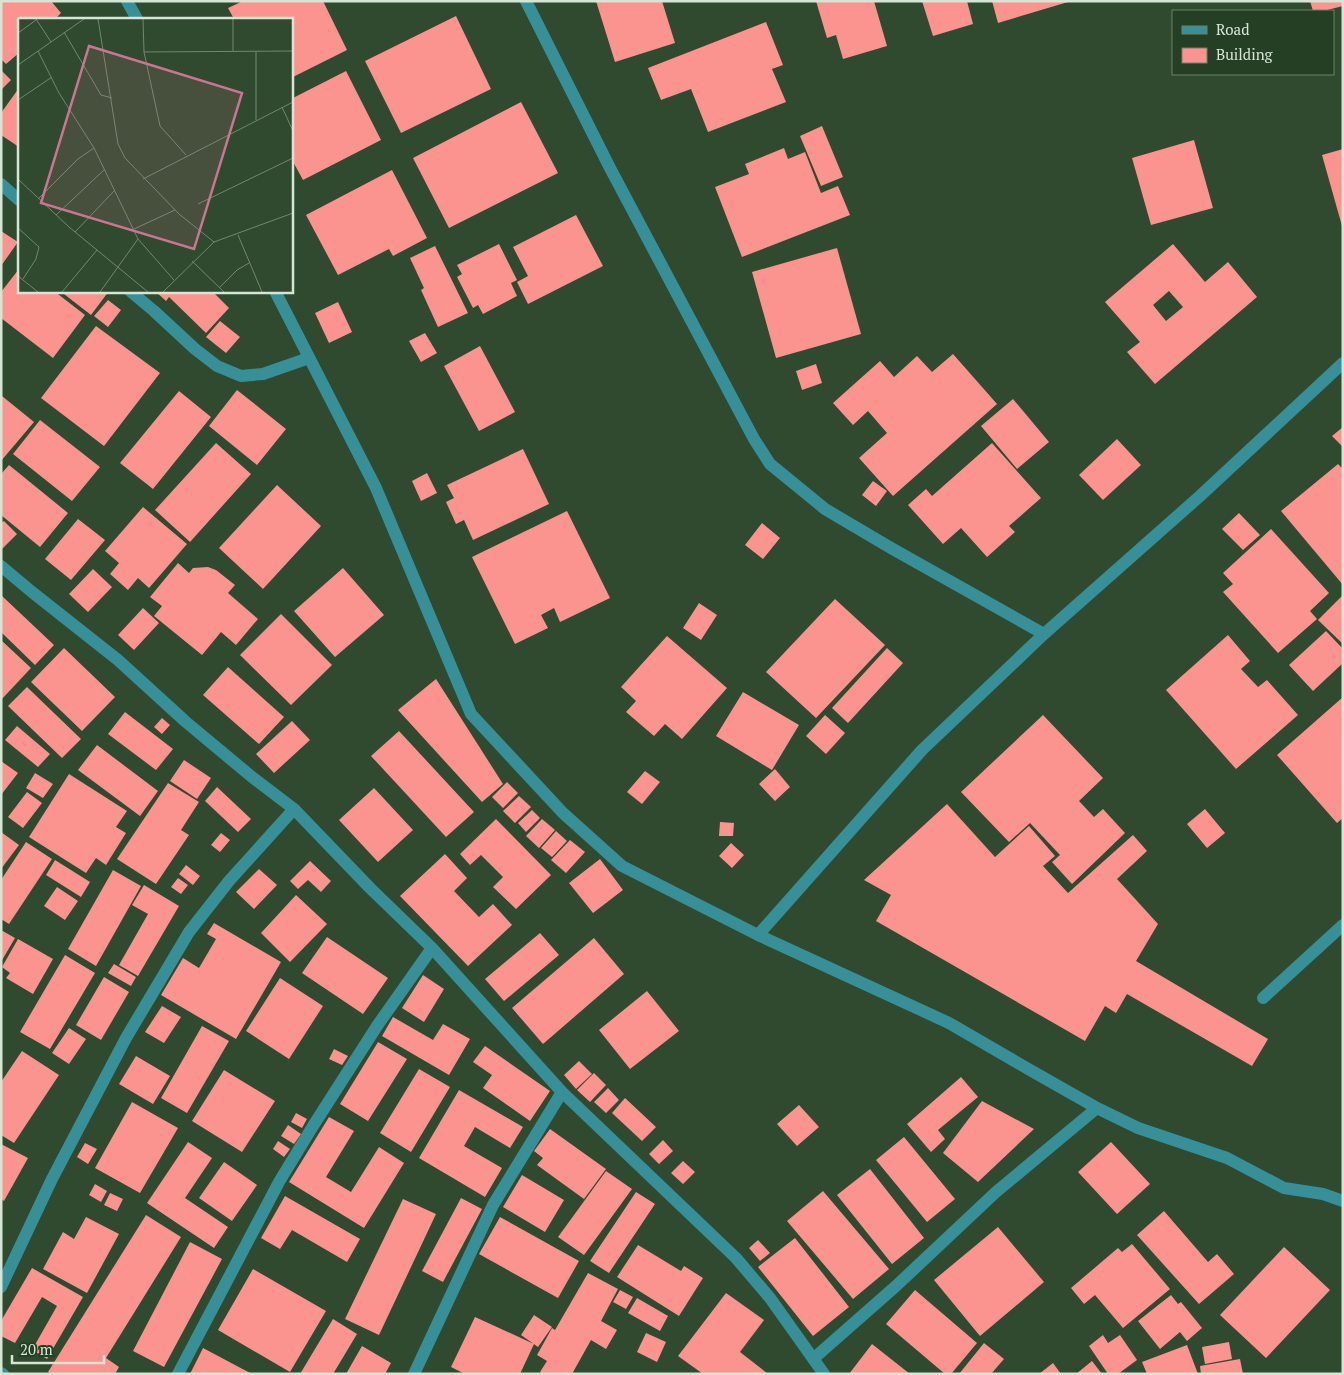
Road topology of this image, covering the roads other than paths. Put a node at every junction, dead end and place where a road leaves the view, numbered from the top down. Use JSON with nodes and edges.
{"nodes":[{"id":1,"x":128,"y":1,"type":"edge"},
{"id":2,"x":526,"y":1,"type":"edge"},
{"id":3,"x":136,"y":18,"type":"edge"},
{"id":4,"x":1,"y":184,"type":"edge"},
{"id":5,"x":18,"y":199,"type":"edge"},
{"id":6,"x":131,"y":292,"type":"edge"},
{"id":7,"x":276,"y":292,"type":"edge"},
{"id":8,"x":309,"y":358,"type":"junction"},
{"id":9,"x":1343,"y":363,"type":"edge"},
{"id":10,"x":1,"y":566,"type":"edge"},
{"id":11,"x":1044,"y":634,"type":"junction"},
{"id":12,"x":294,"y":809,"type":"junction"},
{"id":13,"x":1343,"y":925,"type":"edge"},
{"id":14,"x":758,"y":935,"type":"junction"},
{"id":15,"x":432,"y":948,"type":"junction"},
{"id":16,"x":1263,"y":998,"type":"dead end"},
{"id":17,"x":562,"y":1092,"type":"junction"},
{"id":18,"x":1097,"y":1108,"type":"junction"},
{"id":19,"x":1343,"y":1201,"type":"edge"},
{"id":20,"x":1,"y":1286,"type":"edge"},
{"id":21,"x":813,"y":1359,"type":"junction"},
{"id":22,"x":178,"y":1374,"type":"edge"},
{"id":23,"x":414,"y":1374,"type":"edge"},
{"id":24,"x":824,"y":1374,"type":"edge"}],
"edges":[{"from":1,"to":3,"type":"street"},
{"from":2,"to":11,"type":"street"},
{"from":4,"to":5,"type":"street"},
{"from":6,"to":8,"type":"street"},
{"from":7,"to":8,"type":"street"},
{"from":8,"to":14,"type":"street"},
{"from":9,"to":11,"type":"street"},
{"from":10,"to":12,"type":"street"},
{"from":11,"to":14,"type":"street"},
{"from":12,"to":15,"type":"street"},
{"from":12,"to":20,"type":"street"},
{"from":13,"to":16,"type":"street"},
{"from":14,"to":18,"type":"street"},
{"from":15,"to":17,"type":"street"},
{"from":15,"to":22,"type":"street"},
{"from":17,"to":21,"type":"street"},
{"from":17,"to":23,"type":"street"},
{"from":18,"to":19,"type":"street"},
{"from":18,"to":21,"type":"street"},
{"from":21,"to":24,"type":"street"}]}
